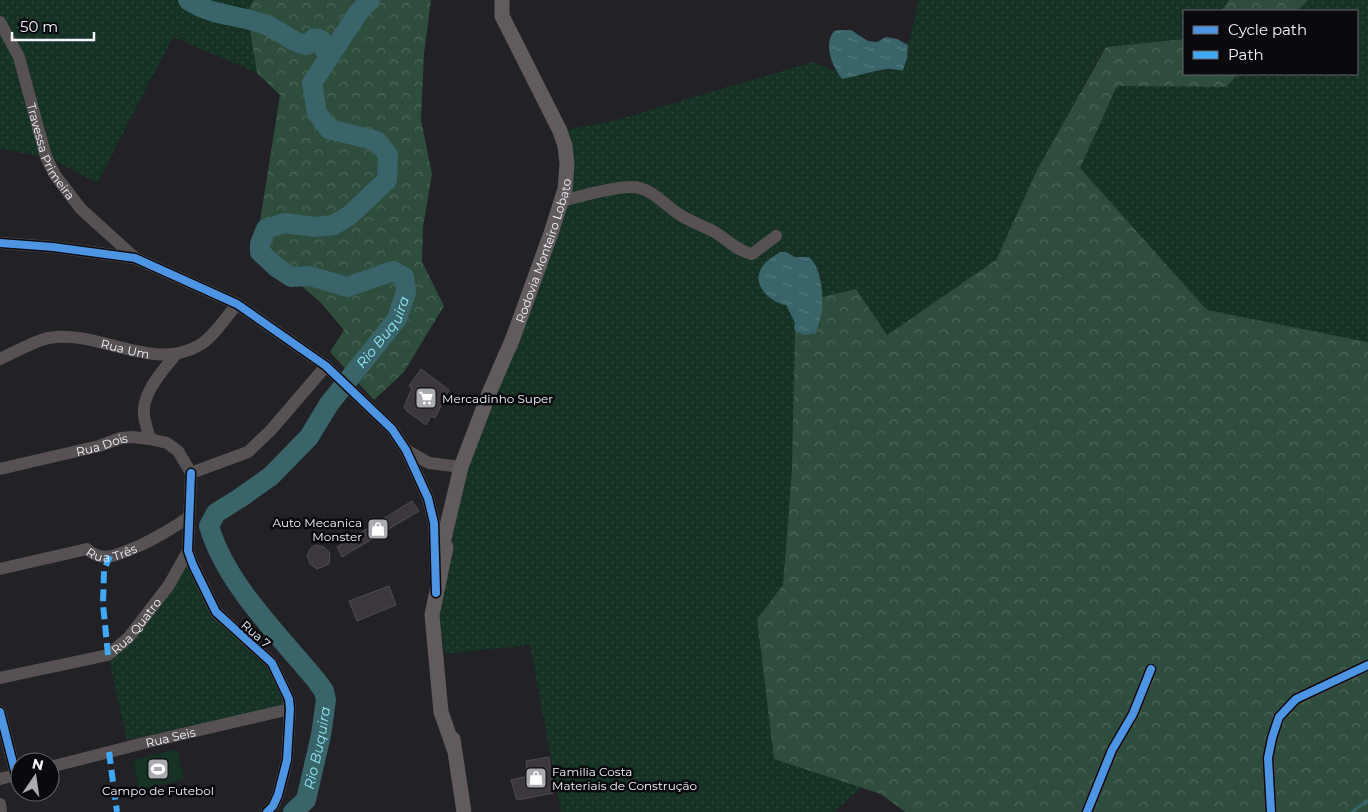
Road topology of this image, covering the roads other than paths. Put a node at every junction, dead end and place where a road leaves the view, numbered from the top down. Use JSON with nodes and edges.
{"nodes":[{"id":1,"x":502,"y":0,"type":"edge"},
{"id":2,"x":0,"y":22,"type":"edge"},
{"id":3,"x":562,"y":200,"type":"junction"},
{"id":4,"x":776,"y":236,"type":"dead end"},
{"id":5,"x":0,"y":243,"type":"edge"},
{"id":6,"x":135,"y":258,"type":"junction"},
{"id":7,"x":236,"y":304,"type":"junction"},
{"id":8,"x":176,"y":354,"type":"junction"},
{"id":9,"x":0,"y":359,"type":"edge"},
{"id":10,"x":326,"y":366,"type":"junction"},
{"id":11,"x":150,"y":439,"type":"junction"},
{"id":12,"x":406,"y":450,"type":"junction"},
{"id":13,"x":461,"y":467,"type":"junction"},
{"id":14,"x":0,"y":469,"type":"edge"},
{"id":15,"x":191,"y":473,"type":"junction"},
{"id":16,"x":189,"y":517,"type":"junction"},
{"id":17,"x":188,"y":551,"type":"junction"},
{"id":18,"x":0,"y":569,"type":"edge"},
{"id":19,"x":436,"y":593,"type":"junction"},
{"id":20,"x":1368,"y":665,"type":"edge"},
{"id":21,"x":1151,"y":669,"type":"dead end"},
{"id":22,"x":0,"y":678,"type":"edge"},
{"id":23,"x":290,"y":709,"type":"junction"},
{"id":24,"x":0,"y":712,"type":"edge"},
{"id":25,"x":11,"y":752,"type":"edge"},
{"id":26,"x":60,"y":764,"type":"edge"},
{"id":27,"x":0,"y":804,"type":"edge"},
{"id":28,"x":2,"y":812,"type":"edge"},
{"id":29,"x":267,"y":812,"type":"edge"},
{"id":30,"x":464,"y":812,"type":"edge"},
{"id":31,"x":1087,"y":812,"type":"edge"},
{"id":32,"x":1271,"y":812,"type":"edge"}],
"edges":[{"from":1,"to":3,"type":"main road","name":"Rodovia Monteiro Lobato"},
{"from":2,"to":6,"type":"street","name":"Travessa Primeira"},
{"from":3,"to":4,"type":"street"},
{"from":3,"to":13,"type":"main road","name":"Rodovia Monteiro Lobato"},
{"from":5,"to":6,"type":"street"},
{"from":6,"to":7,"type":"street"},
{"from":7,"to":8,"type":"street","name":"Rua Um"},
{"from":7,"to":10,"type":"street"},
{"from":8,"to":9,"type":"street","name":"Rua Um"},
{"from":8,"to":11,"type":"street"},
{"from":10,"to":12,"type":"street"},
{"from":10,"to":15,"type":"street"},
{"from":11,"to":14,"type":"street","name":"Rua Dois"},
{"from":11,"to":15,"type":"street","name":"Rua Dois"},
{"from":12,"to":13,"type":"street"},
{"from":12,"to":19,"type":"street"},
{"from":13,"to":19,"type":"main road","name":"Rodovia Monteiro Lobato"},
{"from":15,"to":16,"type":"street","name":"Rua 7"},
{"from":16,"to":17,"type":"street","name":"Rua 7"},
{"from":16,"to":18,"type":"street","name":"Rua Três"},
{"from":17,"to":22,"type":"street","name":"Rua Quatro"},
{"from":17,"to":23,"type":"street","name":"Rua 7"},
{"from":19,"to":30,"type":"main road","name":"Rodovia Monteiro Lobato"},
{"from":20,"to":32,"type":"street"},
{"from":21,"to":31,"type":"street"},
{"from":23,"to":26,"type":"street","name":"Rua Seis"},
{"from":23,"to":29,"type":"street","name":"Rua 7"},
{"from":24,"to":25,"type":"street"},
{"from":27,"to":28,"type":"street"}]}
